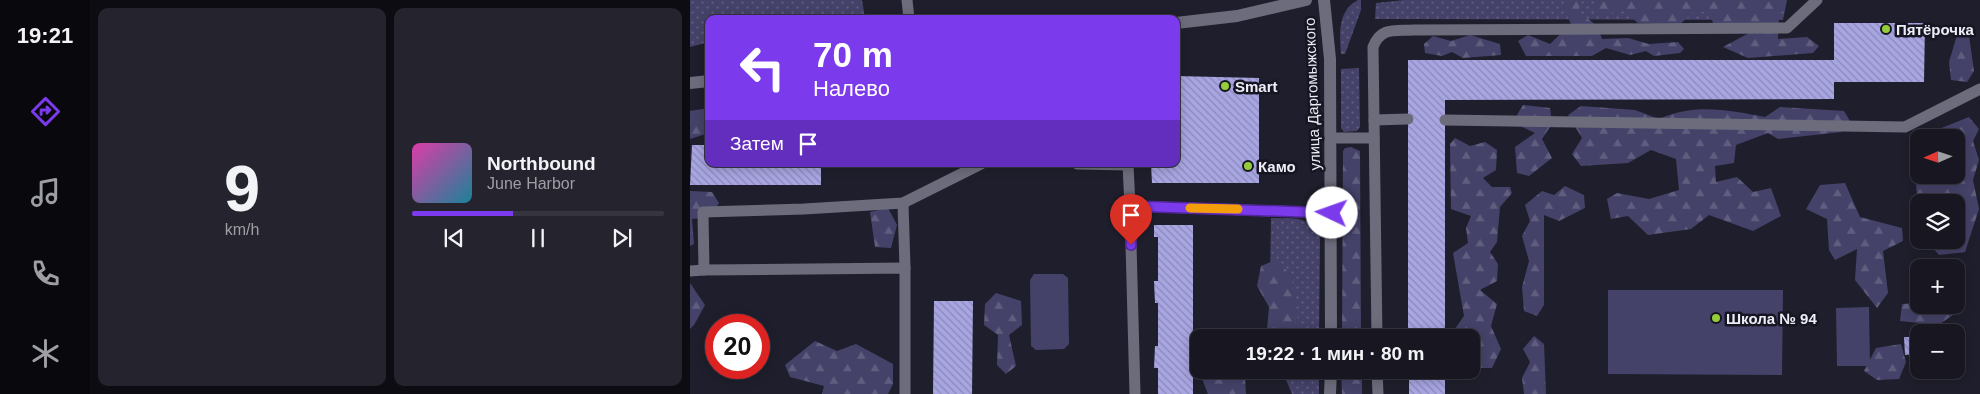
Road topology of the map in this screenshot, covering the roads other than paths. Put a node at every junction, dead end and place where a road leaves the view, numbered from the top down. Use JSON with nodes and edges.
{"nodes":[{"id":1,"x":906,"y":0,"type":"edge"},
{"id":2,"x":1306,"y":0,"type":"edge"},
{"id":3,"x":1324,"y":0,"type":"edge"},
{"id":4,"x":1816,"y":0,"type":"edge"},
{"id":5,"x":908,"y":15,"type":"edge"},
{"id":6,"x":1180,"y":23,"type":"edge"},
{"id":7,"x":705,"y":81,"type":"edge"},
{"id":8,"x":690,"y":83,"type":"edge"},
{"id":9,"x":1980,"y":89,"type":"edge"},
{"id":10,"x":1408,"y":119,"type":"dead end"},
{"id":11,"x":1374,"y":120,"type":"junction"},
{"id":12,"x":1445,"y":120,"type":"dead end"},
{"id":13,"x":1331,"y":138,"type":"junction"},
{"id":14,"x":1374,"y":138,"type":"junction"},
{"id":15,"x":975,"y":167,"type":"edge"},
{"id":16,"x":1128,"y":167,"type":"edge"},
{"id":17,"x":903,"y":203,"type":"junction"},
{"id":18,"x":1130,"y":206,"type":"junction"},
{"id":19,"x":1332,"y":213,"type":"junction"},
{"id":20,"x":904,"y":268,"type":"junction"},
{"id":21,"x":704,"y":270,"type":"junction"},
{"id":22,"x":690,"y":271,"type":"edge"},
{"id":23,"x":1331,"y":329,"type":"edge"},
{"id":24,"x":1377,"y":329,"type":"edge"},
{"id":25,"x":1331,"y":379,"type":"edge"},
{"id":26,"x":1377,"y":379,"type":"edge"},
{"id":27,"x":905,"y":394,"type":"edge"},
{"id":28,"x":1134,"y":394,"type":"edge"},
{"id":29,"x":1330,"y":394,"type":"edge"},
{"id":30,"x":1378,"y":394,"type":"edge"}],
"edges":[{"from":1,"to":5,"type":"lane"},
{"from":2,"to":6,"type":"street"},
{"from":3,"to":13,"type":"street","name":"улица Даргомыжского"},
{"from":4,"to":11,"type":"lane"},
{"from":7,"to":8,"type":"street"},
{"from":9,"to":12,"type":"lane"},
{"from":10,"to":11,"type":"lane"},
{"from":11,"to":14,"type":"lane"},
{"from":13,"to":14,"type":"lane"},
{"from":13,"to":19,"type":"street","name":"улица Даргомыжского"},
{"from":14,"to":24,"type":"lane"},
{"from":15,"to":17,"type":"lane"},
{"from":16,"to":18,"type":"lane"},
{"from":17,"to":20,"type":"lane"},
{"from":17,"to":21,"type":"lane"},
{"from":18,"to":19,"type":"lane"},
{"from":18,"to":28,"type":"lane"},
{"from":19,"to":23,"type":"street","name":"улица Даргомыжского"},
{"from":20,"to":21,"type":"lane"},
{"from":20,"to":27,"type":"lane"},
{"from":21,"to":22,"type":"lane"},
{"from":25,"to":29,"type":"street"},
{"from":26,"to":30,"type":"lane"}]}
